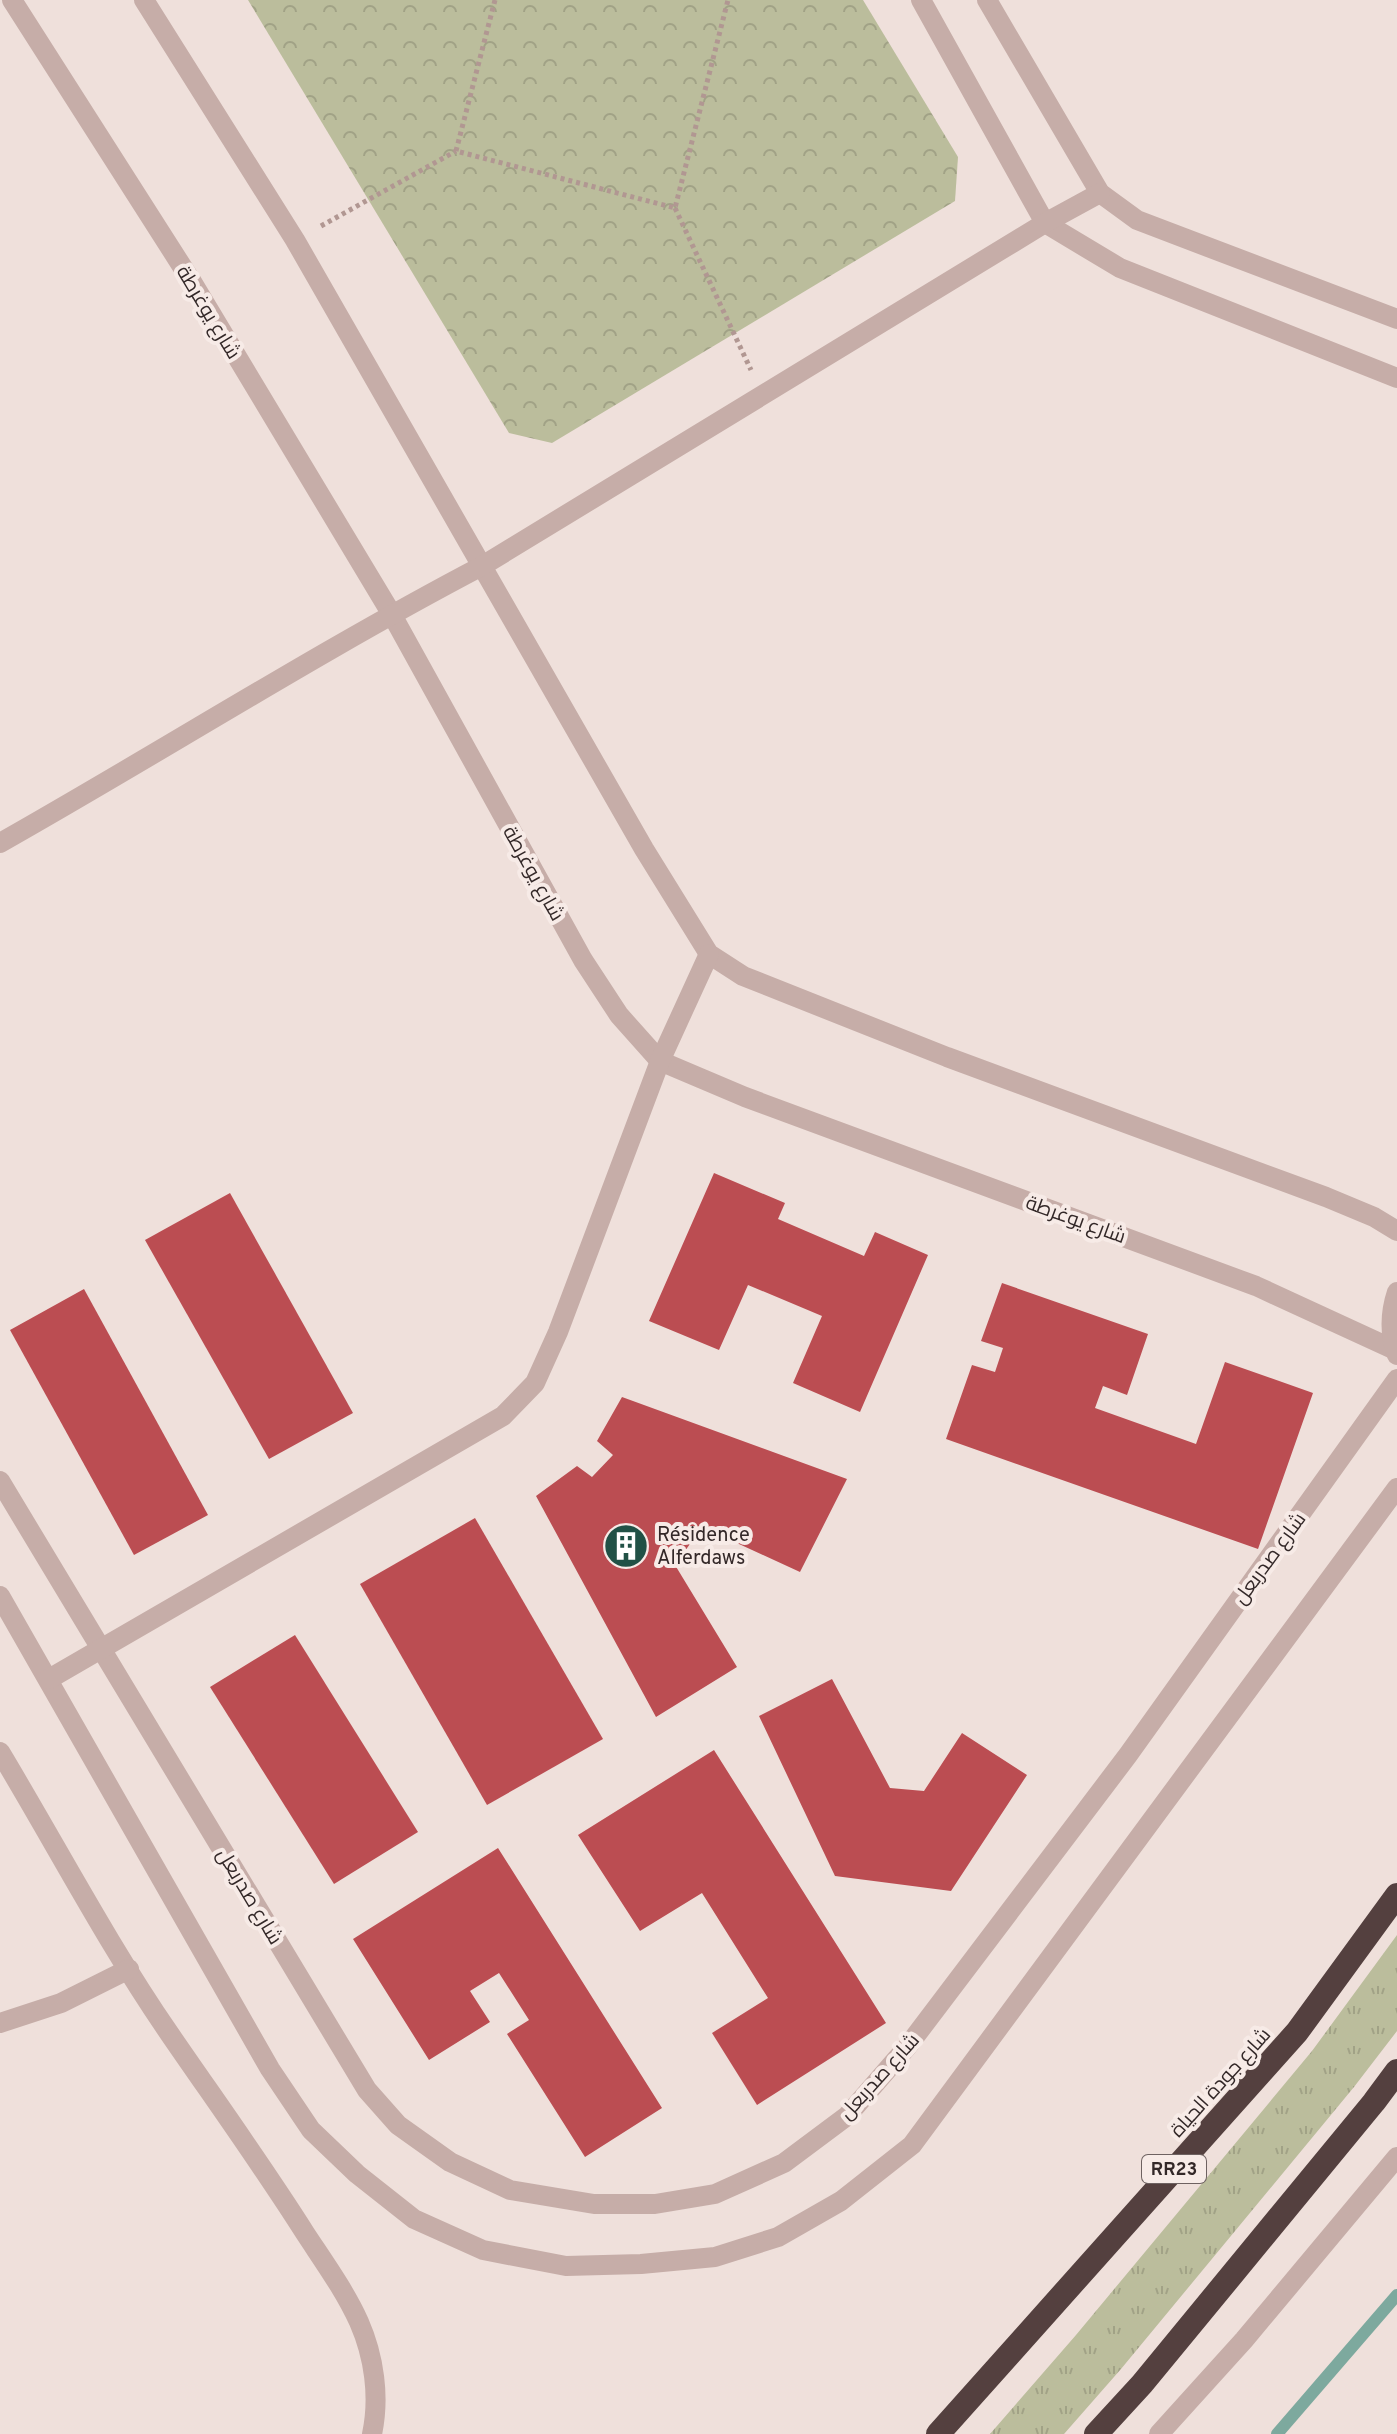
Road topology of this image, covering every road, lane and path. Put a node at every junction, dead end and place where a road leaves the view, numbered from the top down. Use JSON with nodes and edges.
{"nodes":[{"id":1,"x":12,"y":0,"type":"edge"},
{"id":2,"x":144,"y":0,"type":"edge"},
{"id":3,"x":495,"y":0,"type":"edge"},
{"id":4,"x":728,"y":0,"type":"edge"},
{"id":5,"x":921,"y":0,"type":"edge"},
{"id":6,"x":987,"y":0,"type":"edge"},
{"id":7,"x":456,"y":151,"type":"junction"},
{"id":8,"x":1100,"y":193,"type":"junction"},
{"id":9,"x":675,"y":208,"type":"junction"},
{"id":10,"x":1045,"y":223,"type":"junction"},
{"id":11,"x":295,"y":240,"type":"junction"},
{"id":12,"x":1397,"y":319,"type":"edge"},
{"id":13,"x":1397,"y":378,"type":"edge"},
{"id":14,"x":763,"y":394,"type":"junction"},
{"id":15,"x":482,"y":566,"type":"junction"},
{"id":16,"x":391,"y":613,"type":"junction"},
{"id":17,"x":0,"y":843,"type":"edge"},
{"id":18,"x":709,"y":954,"type":"junction"},
{"id":19,"x":660,"y":1061,"type":"junction"},
{"id":20,"x":1397,"y":1231,"type":"edge"},
{"id":21,"x":1397,"y":1292,"type":"edge"},
{"id":22,"x":1396,"y":1353,"type":"edge"},
{"id":23,"x":1397,"y":1379,"type":"edge"},
{"id":24,"x":0,"y":1481,"type":"edge"},
{"id":25,"x":1397,"y":1488,"type":"edge"},
{"id":26,"x":0,"y":1596,"type":"edge"},
{"id":27,"x":101,"y":1649,"type":"junction"},
{"id":28,"x":49,"y":1679,"type":"junction"},
{"id":29,"x":0,"y":1752,"type":"edge"},
{"id":30,"x":1397,"y":1895,"type":"edge"},
{"id":31,"x":129,"y":1969,"type":"junction"},
{"id":32,"x":0,"y":2023,"type":"edge"},
{"id":33,"x":1397,"y":2071,"type":"edge"},
{"id":34,"x":1397,"y":2157,"type":"edge"},
{"id":35,"x":372,"y":2434,"type":"edge"},
{"id":36,"x":938,"y":2434,"type":"edge"},
{"id":37,"x":1096,"y":2434,"type":"edge"},
{"id":38,"x":1159,"y":2434,"type":"edge"}],
"edges":[{"from":1,"to":16,"type":"street","name":"شارع يوغرطة"},
{"from":2,"to":11,"type":"street"},
{"from":3,"to":7,"type":"path"},
{"from":4,"to":9,"type":"path"},
{"from":5,"to":10,"type":"street"},
{"from":6,"to":8,"type":"street"},
{"from":7,"to":9,"type":"path"},
{"from":7,"to":11,"type":"path"},
{"from":8,"to":10,"type":"street"},
{"from":8,"to":12,"type":"street"},
{"from":9,"to":14,"type":"path"},
{"from":10,"to":13,"type":"street"},
{"from":10,"to":14,"type":"street"},
{"from":11,"to":15,"type":"street"},
{"from":14,"to":15,"type":"street"},
{"from":15,"to":16,"type":"street"},
{"from":15,"to":18,"type":"street"},
{"from":16,"to":17,"type":"street"},
{"from":16,"to":19,"type":"street","name":"شارع يوغرطة"},
{"from":18,"to":19,"type":"street"},
{"from":18,"to":20,"type":"street"},
{"from":19,"to":22,"type":"street","name":"شارع يوغرطة"},
{"from":19,"to":27,"type":"street"},
{"from":21,"to":22,"type":"street"},
{"from":23,"to":27,"type":"street","name":"شارع صدربعل"},
{"from":24,"to":27,"type":"street","name":"شارع صدربعل"},
{"from":25,"to":28,"type":"street"},
{"from":26,"to":28,"type":"street"},
{"from":27,"to":28,"type":"street"},
{"from":29,"to":31,"type":"street"},
{"from":30,"to":36,"type":"highway","name":"شارع جودة الحياة","number":"RR23"},
{"from":31,"to":32,"type":"street"},
{"from":31,"to":35,"type":"street"},
{"from":33,"to":37,"type":"highway"},
{"from":34,"to":38,"type":"street"}]}
